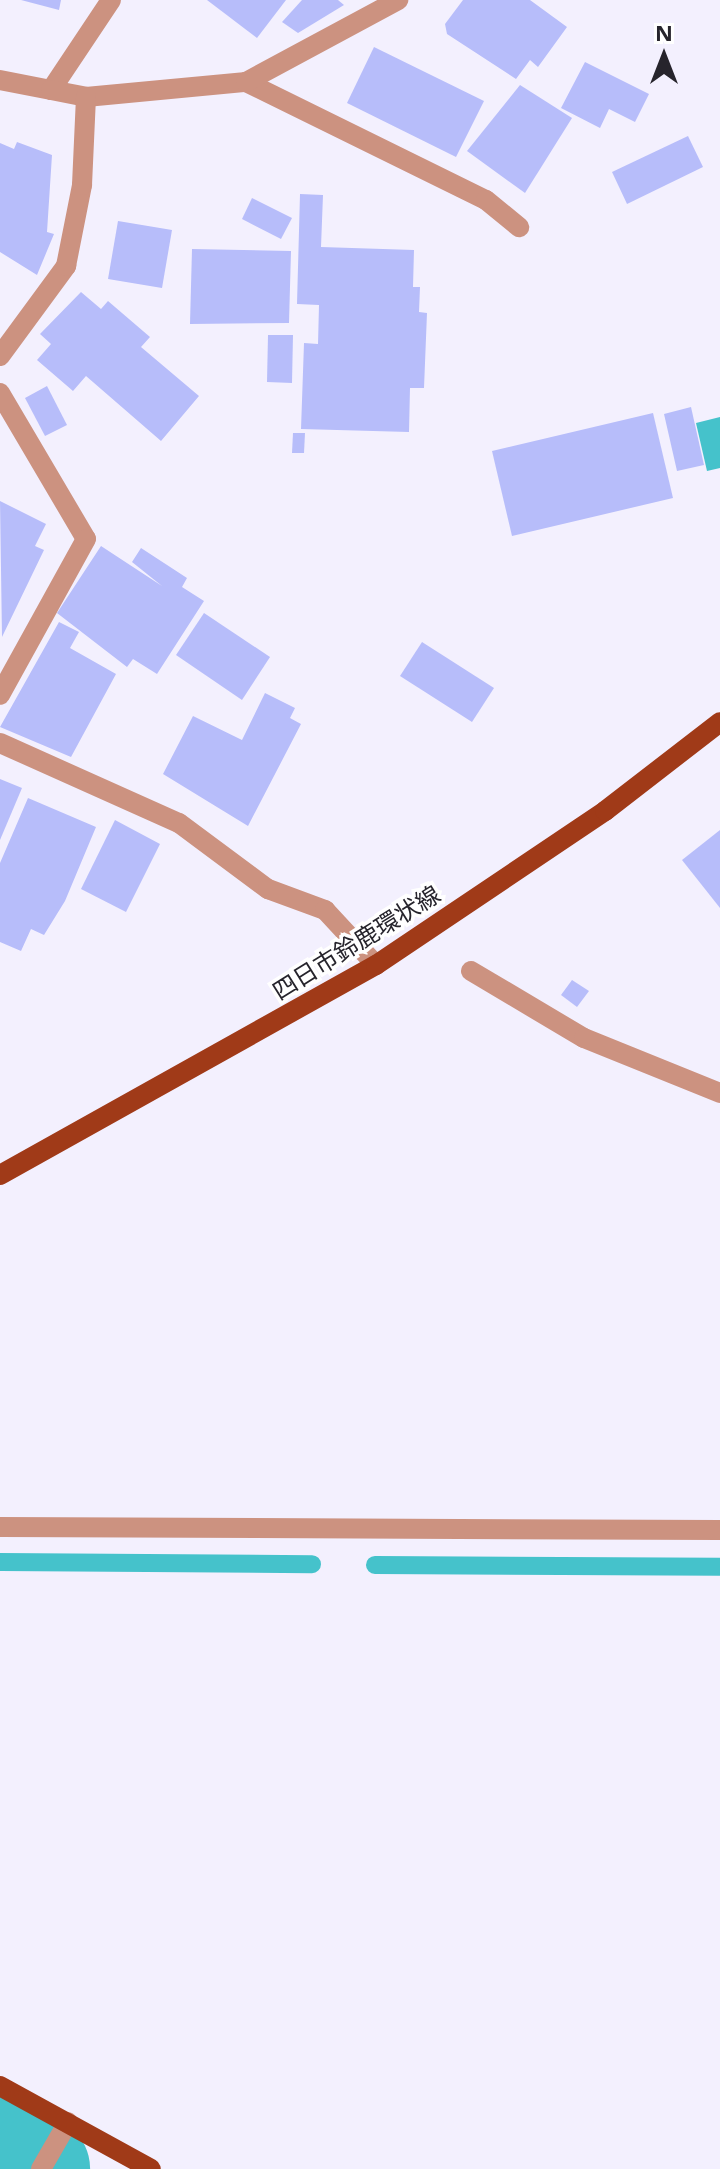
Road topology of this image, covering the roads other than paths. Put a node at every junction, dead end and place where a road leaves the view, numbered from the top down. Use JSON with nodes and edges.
{"nodes":[{"id":1,"x":111,"y":0,"type":"edge"},
{"id":2,"x":398,"y":0,"type":"edge"},
{"id":3,"x":0,"y":80,"type":"edge"},
{"id":4,"x":246,"y":82,"type":"junction"},
{"id":5,"x":51,"y":90,"type":"junction"},
{"id":6,"x":86,"y":97,"type":"junction"},
{"id":7,"x":519,"y":227,"type":"dead end"},
{"id":8,"x":0,"y":356,"type":"edge"},
{"id":9,"x":0,"y":393,"type":"edge"},
{"id":10,"x":0,"y":695,"type":"edge"},
{"id":11,"x":720,"y":722,"type":"edge"},
{"id":12,"x":0,"y":743,"type":"edge"},
{"id":13,"x":376,"y":965,"type":"junction"},
{"id":14,"x":471,"y":971,"type":"dead end"},
{"id":15,"x":720,"y":1093,"type":"edge"},
{"id":16,"x":0,"y":1175,"type":"edge"},
{"id":17,"x":0,"y":1527,"type":"edge"},
{"id":18,"x":720,"y":1530,"type":"edge"},
{"id":19,"x":0,"y":2086,"type":"edge"},
{"id":20,"x":68,"y":2122,"type":"junction"},
{"id":21,"x":41,"y":2169,"type":"edge"},
{"id":22,"x":151,"y":2169,"type":"edge"}],
"edges":[{"from":1,"to":5,"type":"street"},
{"from":2,"to":4,"type":"street"},
{"from":3,"to":5,"type":"street"},
{"from":4,"to":6,"type":"street"},
{"from":4,"to":7,"type":"street"},
{"from":5,"to":6,"type":"street"},
{"from":6,"to":8,"type":"street"},
{"from":9,"to":10,"type":"street"},
{"from":11,"to":13,"type":"main road","name":"四日市鈴鹿環状線"},
{"from":12,"to":13,"type":"street"},
{"from":13,"to":16,"type":"main road","name":"四日市鈴鹿環状線"},
{"from":14,"to":15,"type":"street"},
{"from":17,"to":18,"type":"street"},
{"from":19,"to":20,"type":"main road"},
{"from":20,"to":21,"type":"street"},
{"from":20,"to":22,"type":"main road"}]}
